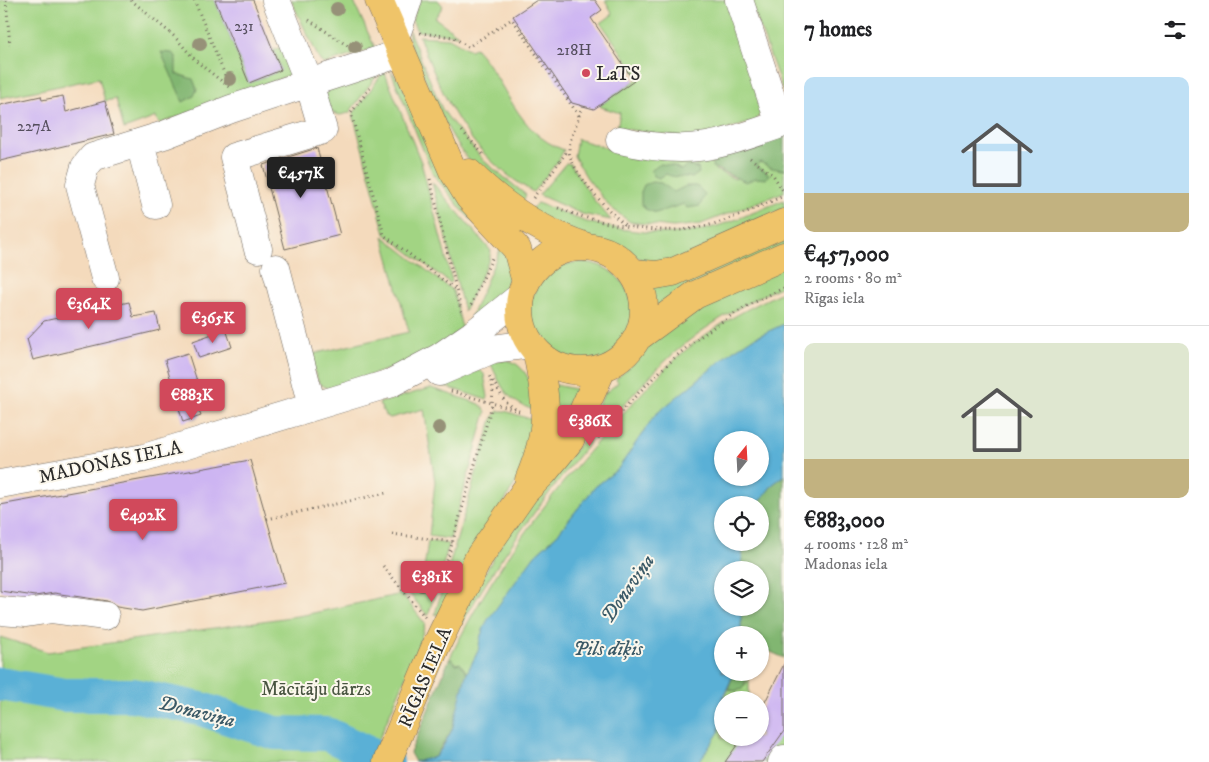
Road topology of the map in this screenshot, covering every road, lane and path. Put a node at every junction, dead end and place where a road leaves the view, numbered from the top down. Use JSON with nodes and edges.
{"nodes":[{"id":1,"x":6,"y":0,"type":"edge"},
{"id":2,"x":131,"y":0,"type":"edge"},
{"id":3,"x":194,"y":0,"type":"edge"},
{"id":4,"x":276,"y":0,"type":"edge"},
{"id":5,"x":379,"y":0,"type":"edge"},
{"id":6,"x":739,"y":0,"type":"edge"},
{"id":7,"x":406,"y":5,"type":"edge"},
{"id":8,"x":303,"y":16,"type":"dead end"},
{"id":9,"x":10,"y":45,"type":"dead end"},
{"id":10,"x":398,"y":46,"type":"junction"},
{"id":11,"x":372,"y":74,"type":"junction"},
{"id":12,"x":309,"y":83,"type":"junction"},
{"id":13,"x":241,"y":98,"type":"junction"},
{"id":14,"x":582,"y":106,"type":"dead end"},
{"id":15,"x":578,"y":116,"type":"junction"},
{"id":16,"x":782,"y":124,"type":"edge"},
{"id":17,"x":446,"y":127,"type":"junction"},
{"id":18,"x":620,"y":140,"type":"dead end"},
{"id":19,"x":140,"y":143,"type":"junction"},
{"id":20,"x":721,"y":144,"type":"junction"},
{"id":21,"x":487,"y":159,"type":"dead end"},
{"id":22,"x":527,"y":192,"type":"dead end"},
{"id":23,"x":784,"y":194,"type":"edge"},
{"id":24,"x":541,"y":200,"type":"dead end"},
{"id":25,"x":156,"y":205,"type":"dead end"},
{"id":26,"x":555,"y":207,"type":"dead end"},
{"id":27,"x":784,"y":222,"type":"edge"},
{"id":28,"x":625,"y":225,"type":"junction"},
{"id":29,"x":587,"y":248,"type":"junction"},
{"id":30,"x":784,"y":256,"type":"edge"},
{"id":31,"x":632,"y":273,"type":"junction"},
{"id":32,"x":105,"y":278,"type":"dead end"},
{"id":33,"x":784,"y":288,"type":"edge"},
{"id":34,"x":524,"y":289,"type":"junction"},
{"id":35,"x":456,"y":291,"type":"dead end"},
{"id":36,"x":638,"y":337,"type":"junction"},
{"id":37,"x":534,"y":349,"type":"junction"},
{"id":38,"x":602,"y":369,"type":"junction"},
{"id":39,"x":491,"y":378,"type":"dead end"},
{"id":40,"x":391,"y":383,"type":"junction"},
{"id":41,"x":449,"y":391,"type":"dead end"},
{"id":42,"x":312,"y":406,"type":"junction"},
{"id":43,"x":517,"y":411,"type":"junction"},
{"id":44,"x":547,"y":419,"type":"junction"},
{"id":45,"x":589,"y":436,"type":"junction"},
{"id":46,"x":0,"y":484,"type":"edge"},
{"id":47,"x":525,"y":491,"type":"junction"},
{"id":48,"x":386,"y":493,"type":"dead end"},
{"id":49,"x":267,"y":519,"type":"dead end"},
{"id":50,"x":392,"y":534,"type":"dead end"},
{"id":51,"x":453,"y":542,"type":"dead end"},
{"id":52,"x":383,"y":566,"type":"dead end"},
{"id":53,"x":0,"y":611,"type":"edge"},
{"id":54,"x":105,"y":616,"type":"dead end"},
{"id":55,"x":429,"y":622,"type":"dead end"},
{"id":56,"x":391,"y":754,"type":"edge"}],
"edges":[{"from":1,"to":9,"type":"path"},
{"from":2,"to":13,"type":"path"},
{"from":3,"to":13,"type":"path"},
{"from":4,"to":12,"type":"street"},
{"from":5,"to":10,"type":"main road"},
{"from":6,"to":16,"type":"street"},
{"from":7,"to":10,"type":"street"},
{"from":7,"to":15,"type":"path"},
{"from":8,"to":11,"type":"path"},
{"from":10,"to":11,"type":"street"},
{"from":10,"to":17,"type":"main road"},
{"from":11,"to":12,"type":"street"},
{"from":11,"to":35,"type":"path"},
{"from":12,"to":13,"type":"street"},
{"from":12,"to":42,"type":"street"},
{"from":13,"to":19,"type":"street"},
{"from":14,"to":15,"type":"path"},
{"from":15,"to":28,"type":"path"},
{"from":16,"to":20,"type":"street"},
{"from":17,"to":21,"type":"path"},
{"from":17,"to":29,"type":"main road"},
{"from":17,"to":34,"type":"main road"},
{"from":18,"to":20,"type":"street"},
{"from":19,"to":25,"type":"street"},
{"from":19,"to":32,"type":"street"},
{"from":20,"to":23,"type":"path"},
{"from":22,"to":24,"type":"path"},
{"from":23,"to":28,"type":"path"},
{"from":26,"to":28,"type":"path"},
{"from":27,"to":31,"type":"main road"},
{"from":29,"to":31,"type":"main road"},
{"from":29,"to":34,"type":"main road"},
{"from":30,"to":36,"type":"main road"},
{"from":31,"to":36,"type":"main road"},
{"from":33,"to":45,"type":"path"},
{"from":34,"to":37,"type":"main road"},
{"from":34,"to":40,"type":"street","name":"MADONAS IELA"},
{"from":36,"to":38,"type":"main road"},
{"from":37,"to":38,"type":"main road"},
{"from":37,"to":40,"type":"street","name":"MADONAS IELA"},
{"from":37,"to":44,"type":"main road","name":"RĪGAS IELA"},
{"from":38,"to":45,"type":"main road","name":"RĪGAS IELA"},
{"from":39,"to":43,"type":"path"},
{"from":40,"to":42,"type":"street","name":"MADONAS IELA"},
{"from":41,"to":43,"type":"path"},
{"from":42,"to":46,"type":"street","name":"MADONAS IELA"},
{"from":43,"to":44,"type":"path"},
{"from":44,"to":47,"type":"main road","name":"RĪGAS IELA"},
{"from":45,"to":47,"type":"main road","name":"RĪGAS IELA"},
{"from":47,"to":56,"type":"main road","name":"RĪGAS IELA"},
{"from":48,"to":49,"type":"path"},
{"from":50,"to":51,"type":"path"},
{"from":52,"to":55,"type":"path"},
{"from":53,"to":54,"type":"street"}]}
